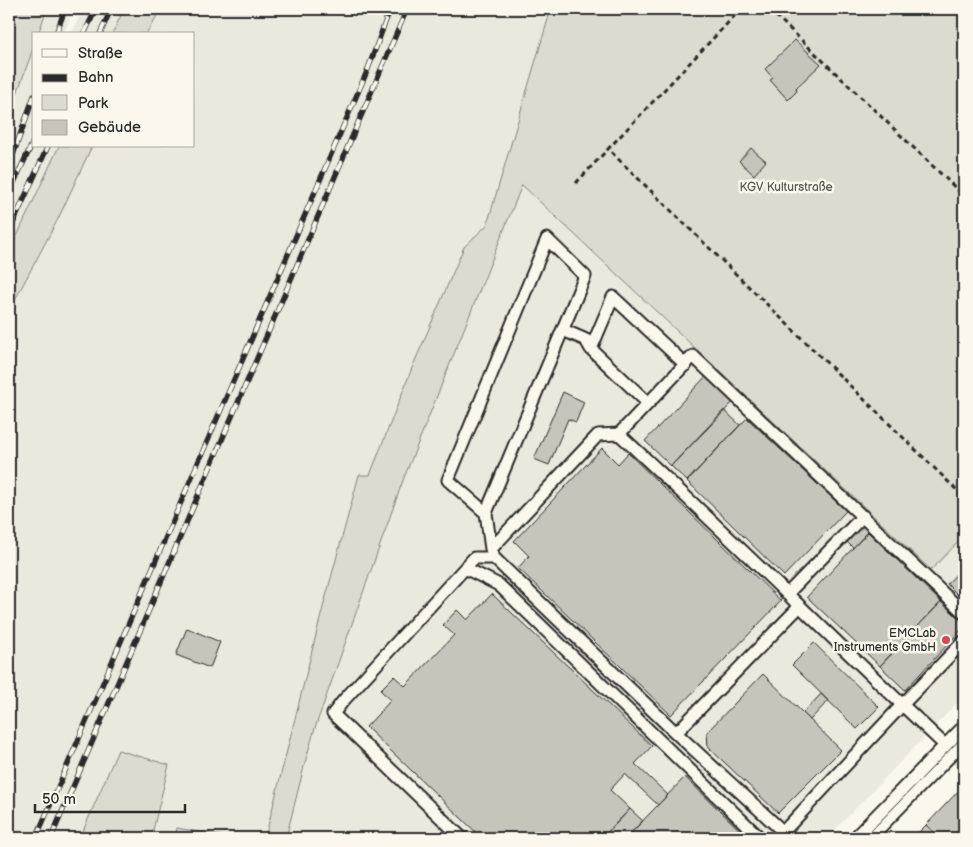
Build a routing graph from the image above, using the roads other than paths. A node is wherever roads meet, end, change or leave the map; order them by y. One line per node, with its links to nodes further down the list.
1 (563, 330): 2 (lane); 6 (lane); 6 (lane)
2 (591, 348): 3 (lane); 4 (lane)
3 (686, 365): 4 (lane); 7 (lane)
4 (648, 404): 5 (lane)
5 (619, 434): 8 (lane); 10 (lane)
6 (486, 513): 8 (lane)
7 (863, 516): 10 (lane); 12 (lane)
8 (492, 554): 9 (lane); 15 (lane)
9 (465, 568): 18 (lane); 19 (lane)
10 (787, 594): 11 (lane)
11 (800, 606): 14 (lane); 15 (lane)
12 (964, 613)
13 (964, 641): 14 (lane)
14 (902, 705): 16 (lane); 17 (lane)
15 (676, 733): 17 (lane)
16 (957, 742): 20 (street)
17 (786, 835)
18 (462, 838)
19 (760, 838)
20 (862, 838)

